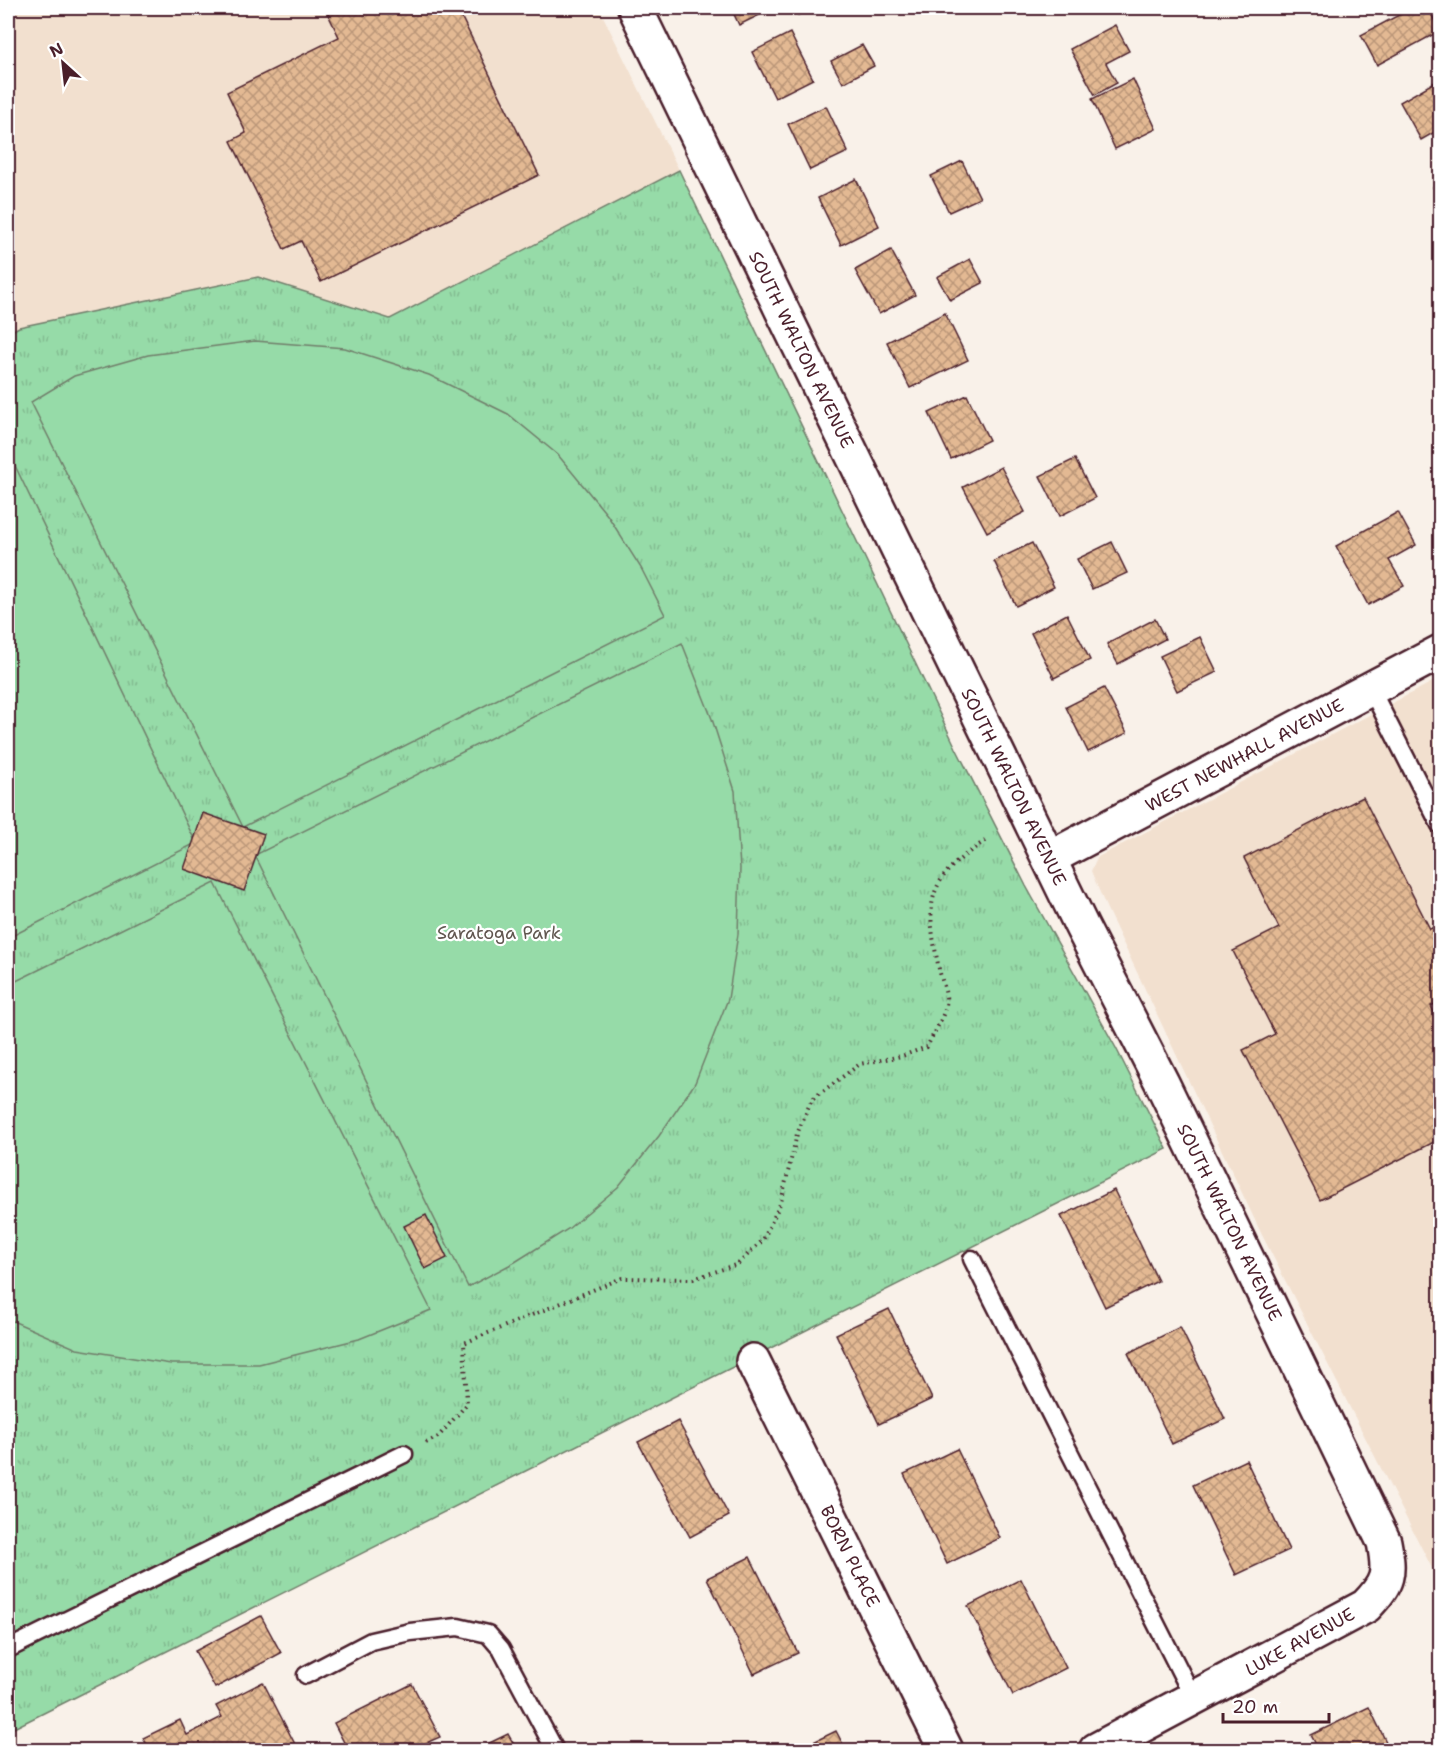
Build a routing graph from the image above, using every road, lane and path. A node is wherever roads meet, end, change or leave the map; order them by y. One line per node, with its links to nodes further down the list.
1 (635, 8): 6 (street, SOUTH WALTON AVENUE)
2 (1440, 652): 3 (street, WEST NEWHALL AVENUE)
3 (1371, 689): 4 (lane); 6 (street, WEST NEWHALL AVENUE)
4 (1440, 825)
5 (985, 841): 9 (path)
6 (1050, 858): 10 (street, SOUTH WALTON AVENUE)
7 (972, 1259): 13 (lane)
8 (753, 1360): 15 (street, BORN PLACE)
9 (404, 1454): 11 (lane)
10 (1388, 1566): 13 (street, LUKE AVENUE)
11 (8, 1649)
12 (306, 1674): 14 (lane)
13 (1194, 1699): 16 (street, LUKE AVENUE)
14 (555, 1750)
15 (946, 1750)
16 (1096, 1750)

